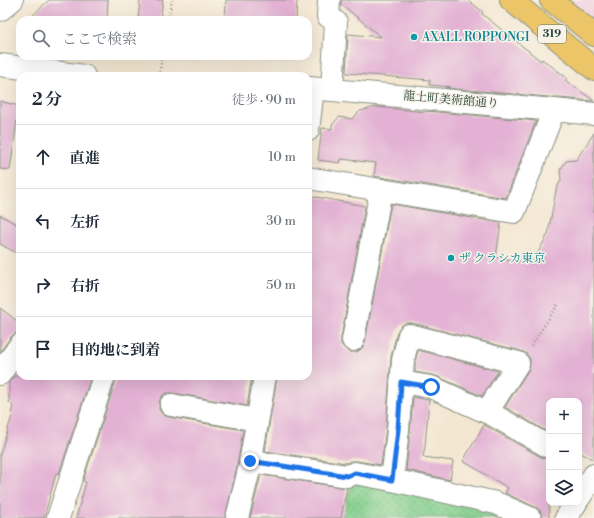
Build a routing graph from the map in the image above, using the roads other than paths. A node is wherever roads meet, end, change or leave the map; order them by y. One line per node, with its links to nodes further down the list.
1 (12, 0): 5 (street)
2 (329, 0): 10 (street)
3 (511, 0): 8 (main road, 319)
4 (552, 0): 6 (main road, 319)
5 (0, 10)
6 (594, 35)
7 (0, 65): 9 (street)
8 (594, 69)
9 (53, 72)
10 (318, 89): 11 (street, 龍土町美術館通り); 12 (street)
11 (554, 110): 13 (street, 龍土町美術館通り); 15 (street)
12 (312, 114)
13 (594, 114)
14 (312, 179): 15 (street)
15 (381, 190): 16 (street)
16 (353, 340)
17 (16, 351): 18 (street)
18 (0, 374)
19 (103, 380): 32 (street)
20 (264, 380): 24 (street)
21 (401, 382): 23 (street); 23 (street); 29 (street)
22 (171, 405): 24 (street)
23 (487, 412): 25 (street)
24 (257, 420): 26 (street)
25 (546, 445)
26 (250, 461): 29 (street); 33 (street)
27 (582, 466): 28 (street)
28 (594, 474): 30 (street)
29 (392, 480): 34 (street)
30 (582, 493)
31 (574, 506): 35 (street)
32 (58, 518)
33 (237, 518)
34 (530, 518)
35 (566, 518)

